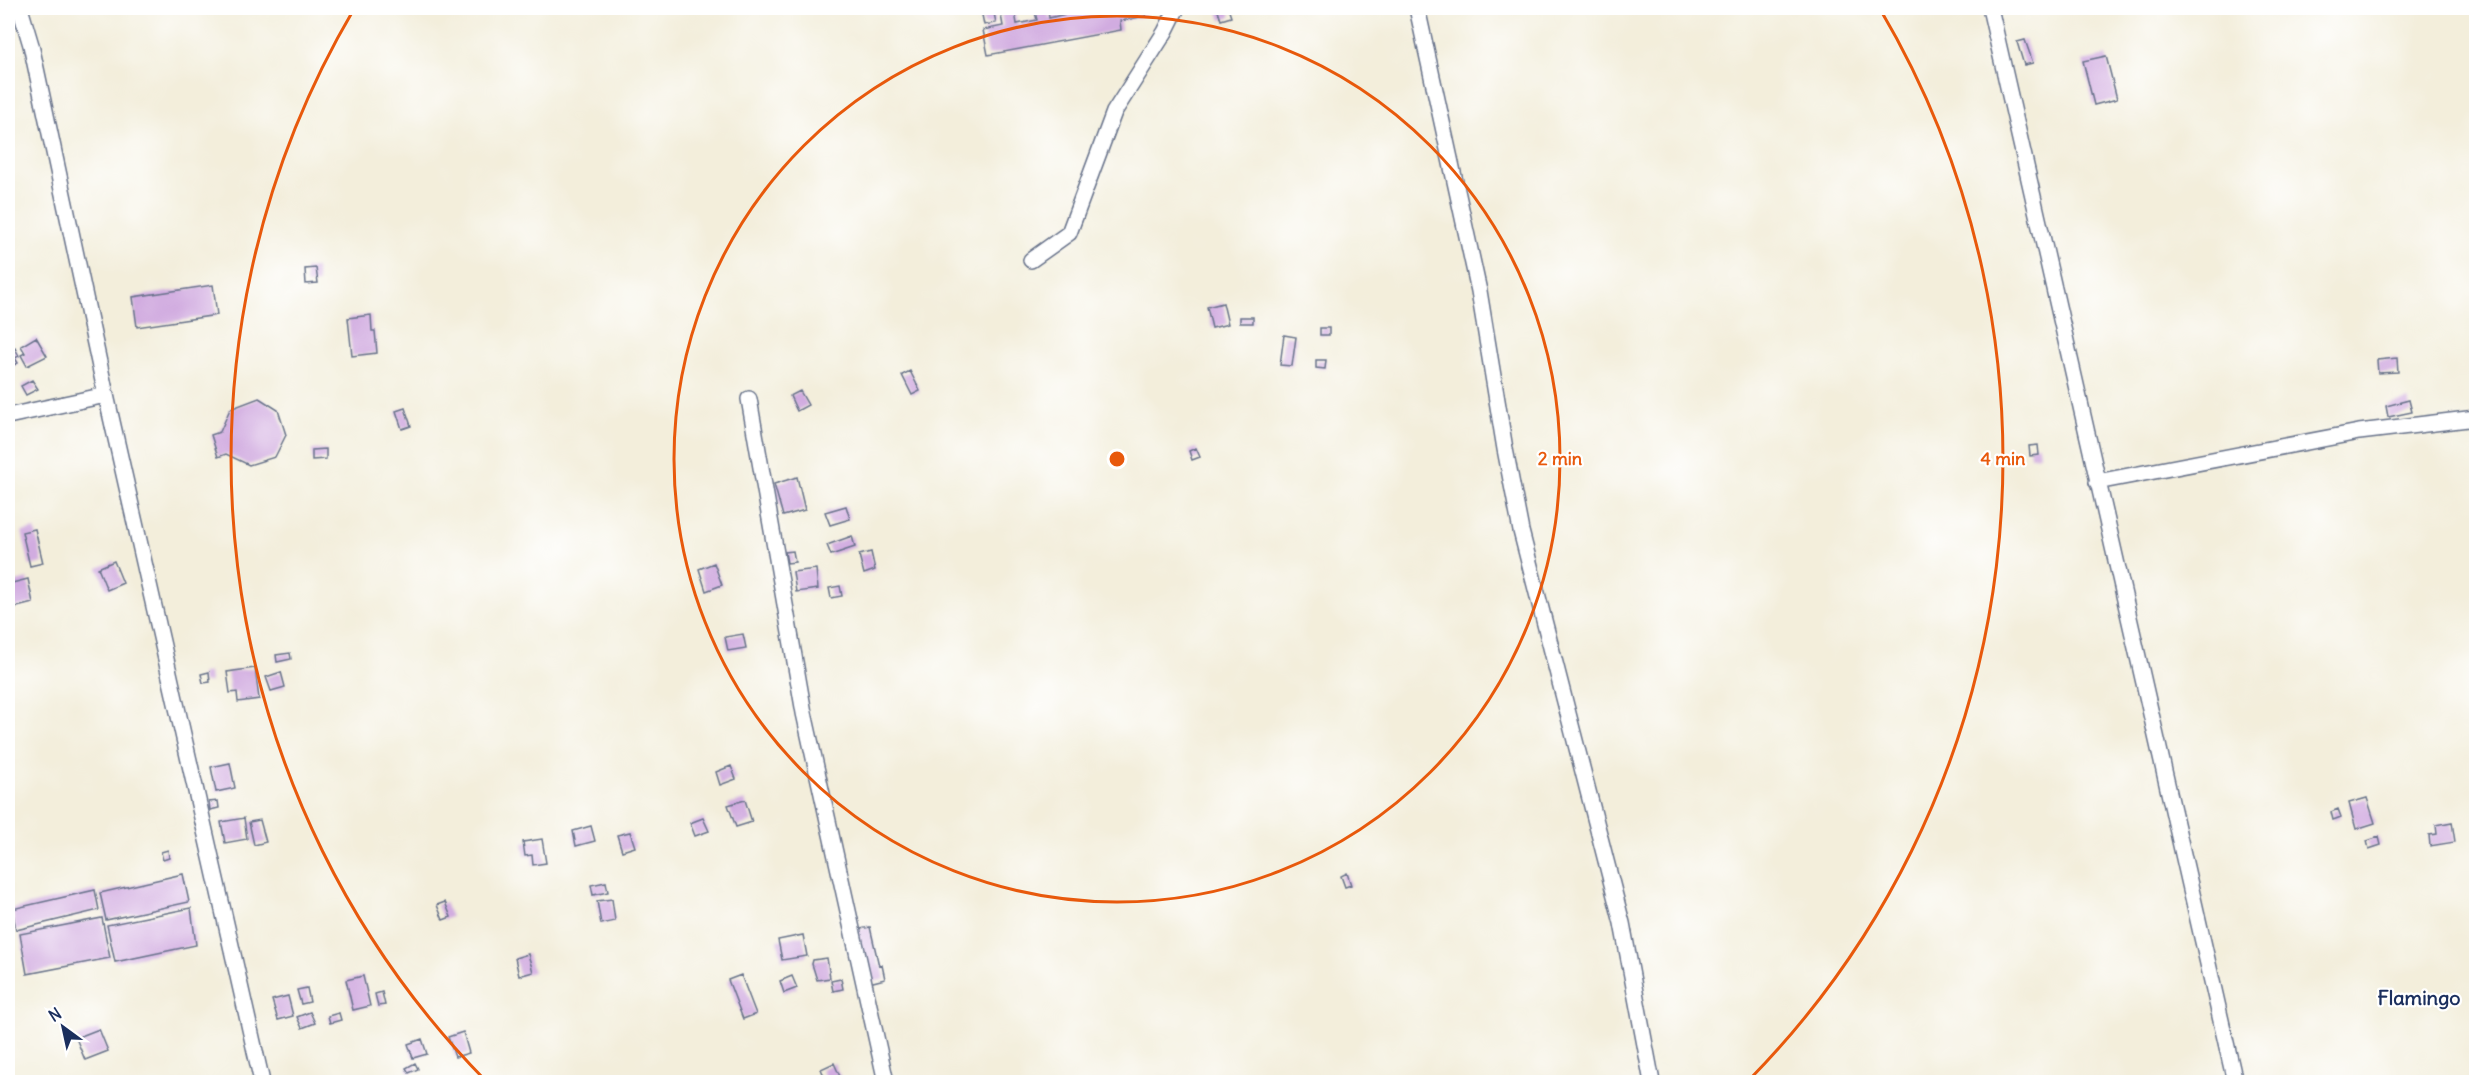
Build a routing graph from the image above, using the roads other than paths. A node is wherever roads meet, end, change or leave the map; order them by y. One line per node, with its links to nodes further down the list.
1 (20, 8): 6 (street)
2 (1178, 8): 5 (street)
3 (1417, 8): 13 (street)
4 (1990, 8): 10 (street)
5 (1031, 260)
6 (106, 395): 8 (street); 11 (street)
7 (749, 399): 12 (street)
8 (8, 416)
9 (2476, 418): 10 (street)
10 (2097, 482): 14 (street)
11 (262, 1083)
12 (886, 1083)
13 (1652, 1083)
14 (2235, 1083)

